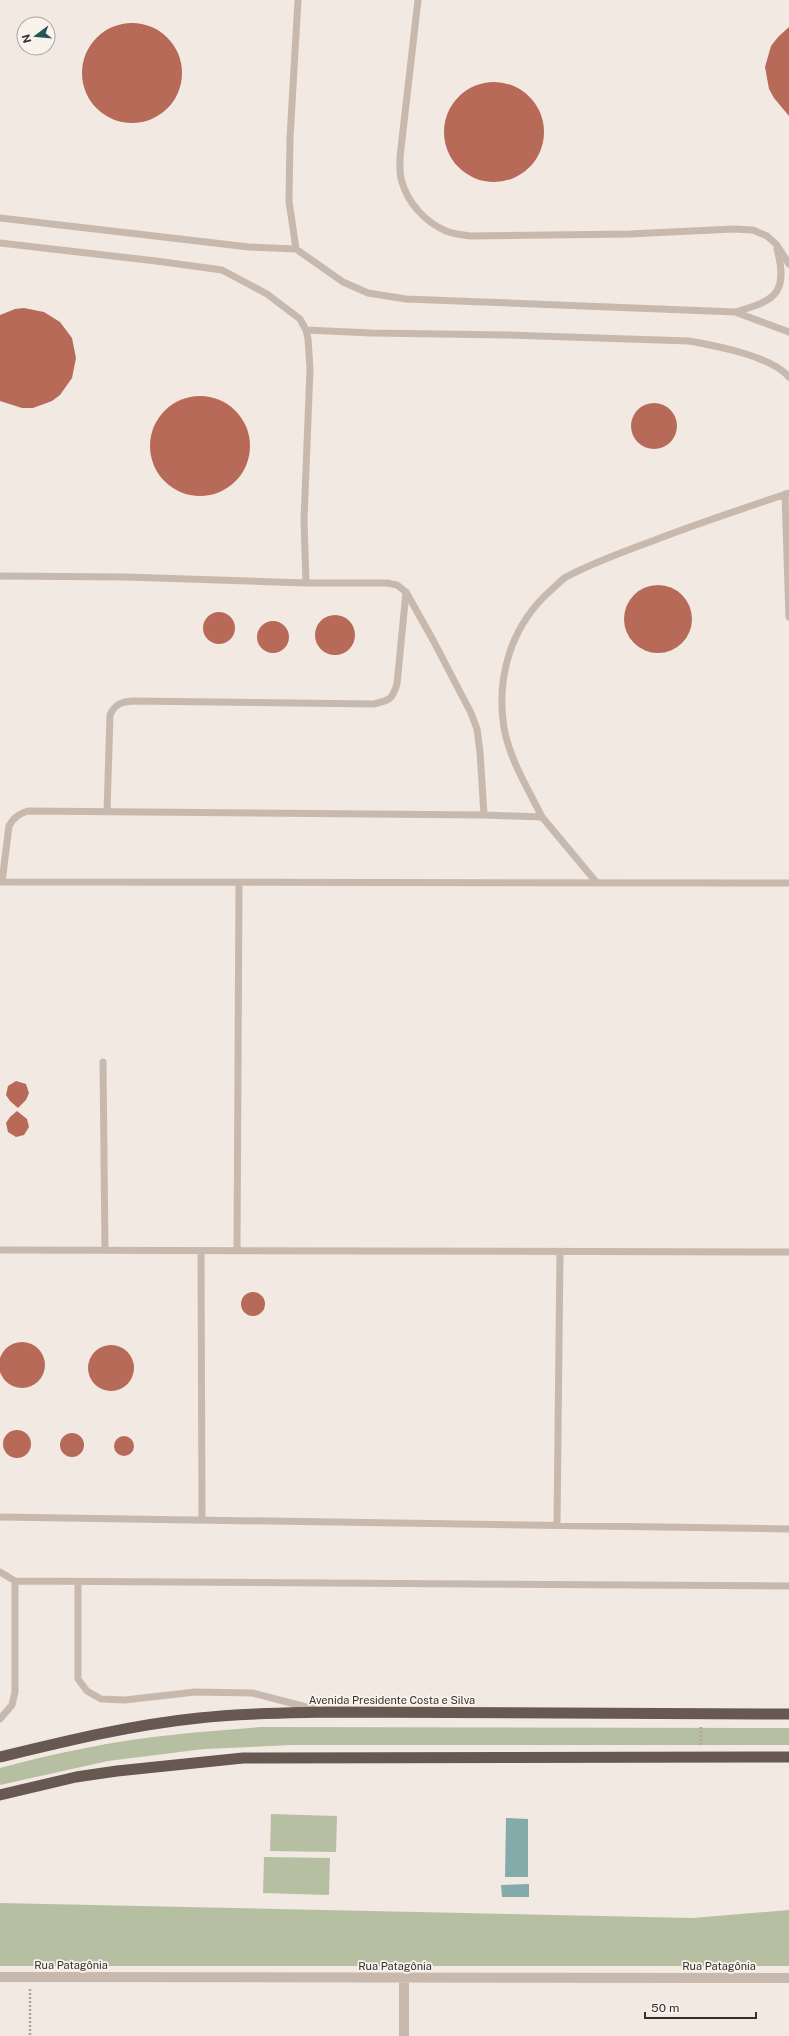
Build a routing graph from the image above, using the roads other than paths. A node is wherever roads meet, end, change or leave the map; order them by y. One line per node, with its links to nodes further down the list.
1 (298, 0): 6 (lane)
2 (418, 0): 5 (lane)
3 (0, 218): 6 (lane)
4 (0, 243): 9 (lane)
5 (776, 244): 7 (lane); 8 (lane)
6 (296, 249): 8 (lane)
7 (789, 264)
8 (735, 312): 10 (lane)
9 (306, 330): 11 (lane); 14 (lane)
10 (789, 332)
11 (789, 377)
12 (787, 494): 16 (lane); 19 (lane)
13 (0, 576): 14 (lane)
14 (306, 583): 15 (lane)
15 (406, 592): 17 (lane); 18 (lane)
16 (789, 617)
17 (107, 812): 18 (lane); 20 (lane)
18 (484, 815): 19 (lane)
19 (542, 817): 22 (lane)
20 (1, 882): 21 (lane)
21 (239, 882): 22 (lane); 28 (lane)
22 (597, 883): 23 (lane)
23 (789, 883)
24 (103, 1062): 26 (lane)
25 (0, 1250): 26 (lane)
26 (105, 1250): 27 (lane)
27 (201, 1251): 28 (lane); 32 (lane)
28 (237, 1251): 29 (lane)
29 (560, 1252): 30 (lane); 33 (lane)
30 (789, 1252)
31 (0, 1517): 32 (lane)
32 (202, 1520): 33 (lane)
33 (557, 1525): 34 (lane)
34 (789, 1529)
35 (0, 1572): 36 (lane)
36 (15, 1581): 37 (lane); 41 (lane)
37 (78, 1582): 38 (lane); 39 (lane)
38 (789, 1586)
39 (326, 1712): 40 (highway, Avenida Presidente Costa e Silva); 42 (highway, Avenida Presidente Costa e Silva)
40 (789, 1714)
41 (0, 1719)
42 (0, 1757)
43 (789, 1758): 44 (highway)
44 (0, 1795)
45 (0, 1977): 46 (street, Rua Patagônia)
46 (404, 1978): 47 (street, Rua Patagônia); 48 (street)
47 (789, 1978)
48 (404, 2036)

